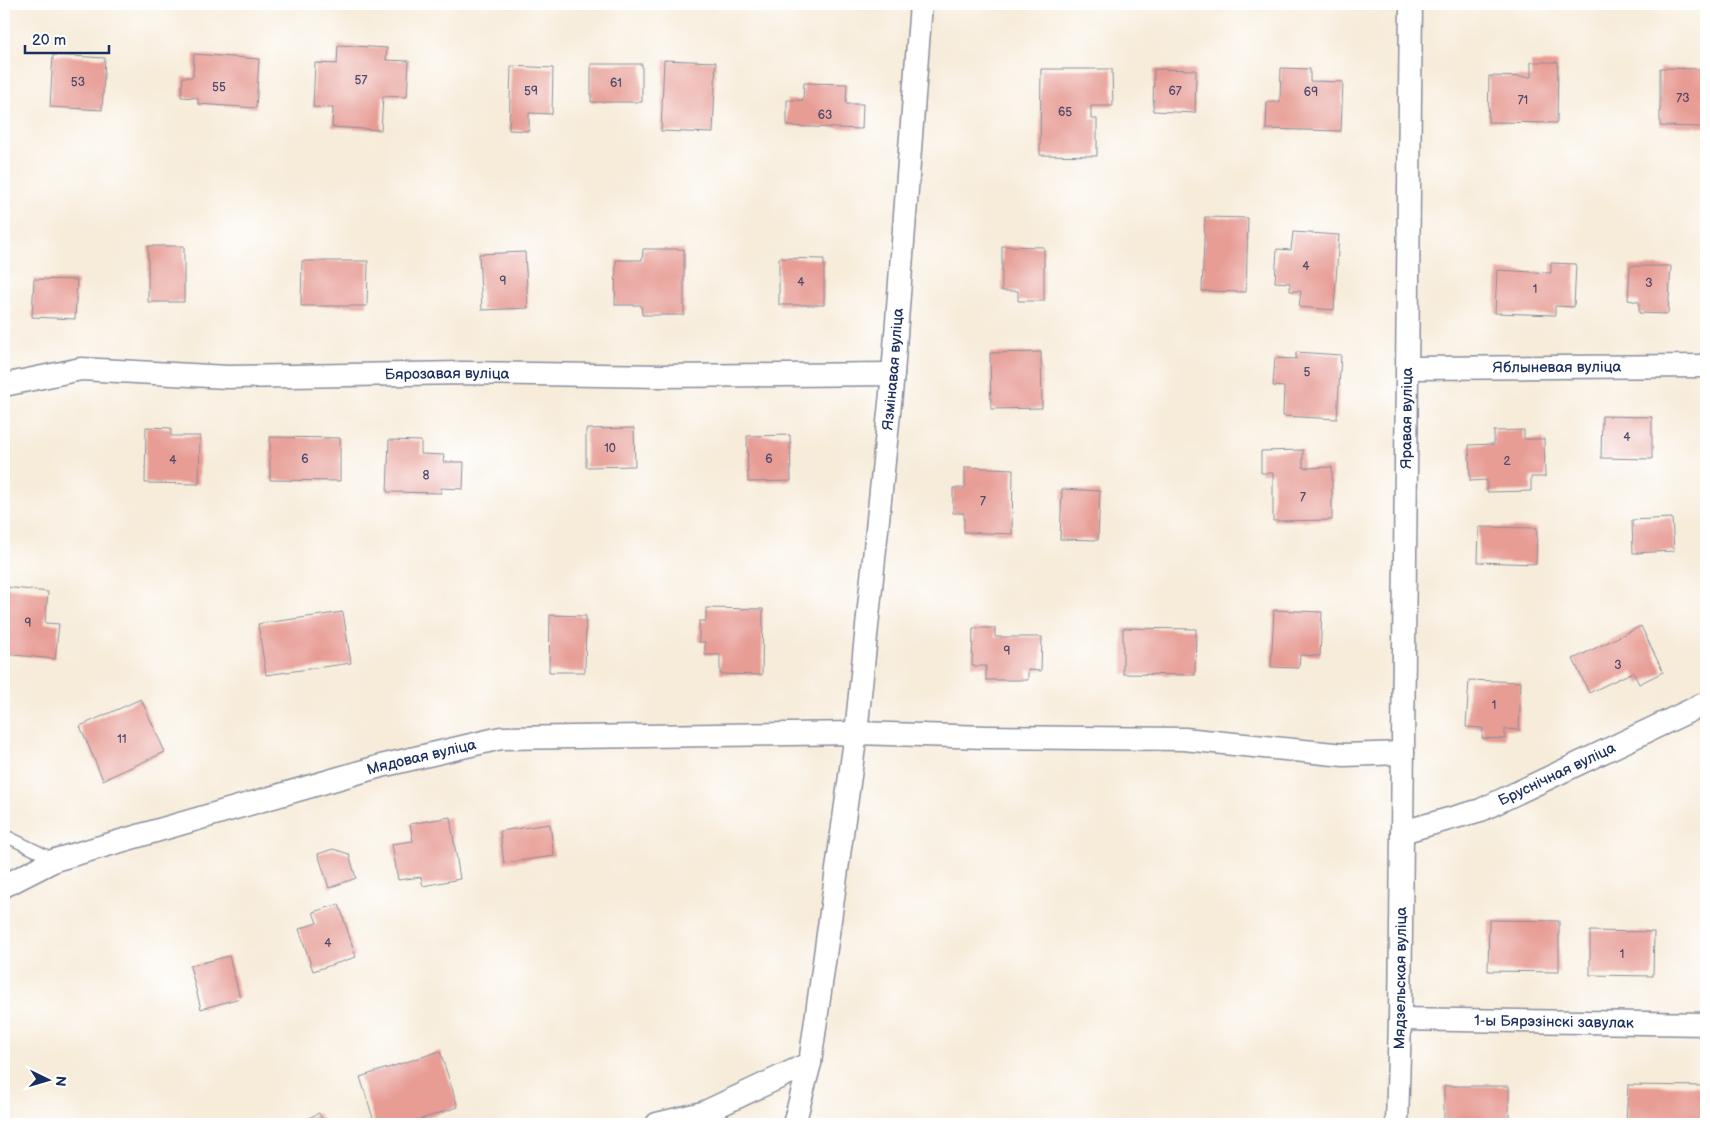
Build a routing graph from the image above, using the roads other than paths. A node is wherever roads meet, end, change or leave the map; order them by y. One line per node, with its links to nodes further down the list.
1 (921, 4): 5 (street, Язмінавая вуліца)
2 (1411, 4): 4 (street, Яравая вуліца)
3 (1706, 366): 4 (street, Яблыневая вуліца)
4 (1408, 368): 9 (street, Яравая вуліца)
5 (893, 374): 6 (street, Бярозавая вуліца); 8 (street, Язмінавая вуліца)
6 (4, 385)
7 (1706, 703): 10 (street, Бруснічная вуліца)
8 (856, 733): 9 (street, Мядовая вуліца); 12 (street, Мядовая вуліца); 16 (street, Язмінавая вуліца)
9 (1403, 753): 10 (street, Яравая вуліца)
10 (1402, 832): 14 (street, Мядзельская вуліца)
11 (4, 835): 12 (lane)
12 (55, 860): 13 (street, Мядовая вуліца)
13 (4, 886)
14 (1400, 1019): 15 (street, 1-ы Бярэзінскі завулак); 20 (street, Мядзельская вуліца)
15 (1706, 1024)
16 (810, 1063): 17 (street); 19 (street, Язмінавая вуліца)
17 (706, 1118): 18 (street)
18 (657, 1124)
19 (794, 1124)
20 (1397, 1124)

